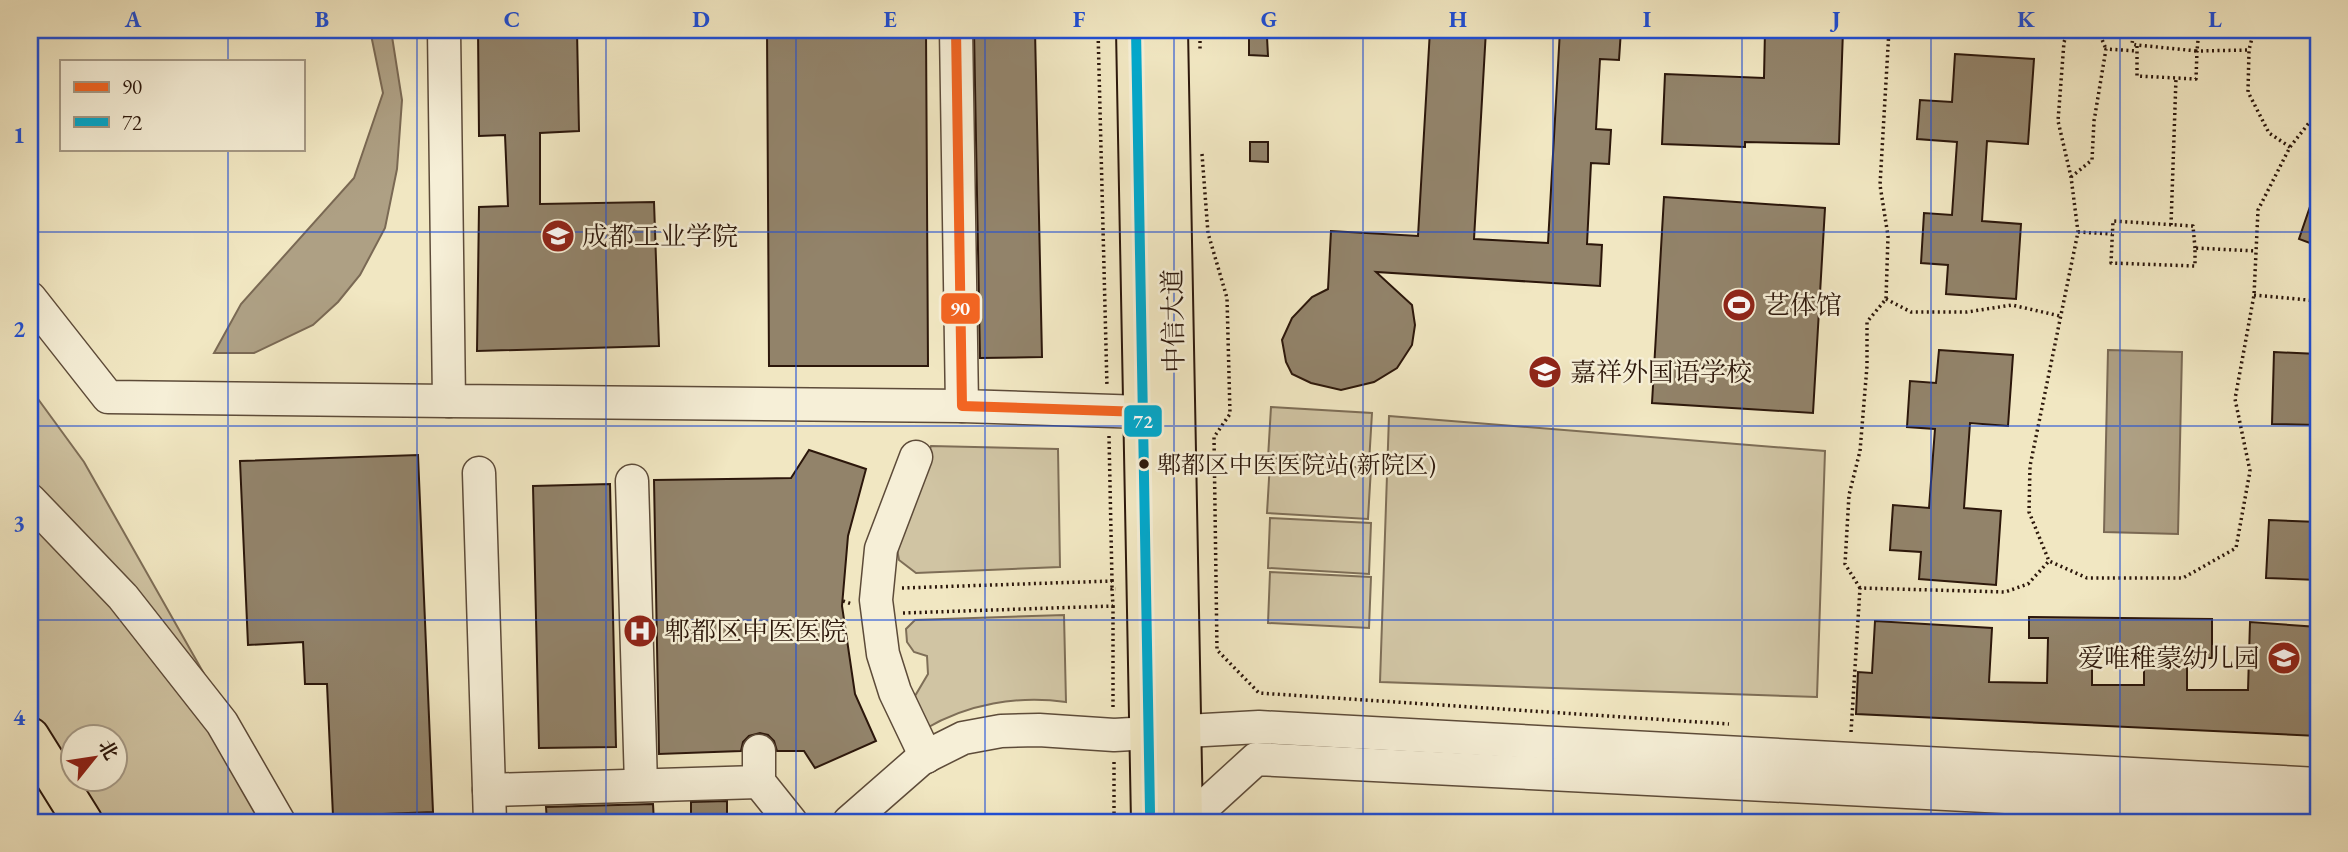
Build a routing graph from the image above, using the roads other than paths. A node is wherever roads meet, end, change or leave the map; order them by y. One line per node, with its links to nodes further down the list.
1 (444, 30): 6 (street)
2 (956, 30): 7 (street)
3 (1136, 30): 8 (main road, 中信大道)
4 (1168, 30): 13 (main road, 中信大道)
5 (30, 298): 6 (street)
6 (449, 401): 7 (street)
7 (962, 406): 8 (street)
8 (1125, 411): 13 (main road, 中信大道)
9 (916, 457): 17 (street)
10 (479, 473): 21 (street)
11 (632, 481): 20 (street)
12 (30, 500): 24 (street)
13 (1137, 587): 14 (main road, 中信大道)
14 (1148, 733): 17 (street); 19 (street); 28 (main road, 中信大道); 29 (main road, 中信大道)
15 (30, 737): 23 (main road)
16 (760, 751): 18 (street)
17 (926, 757): 27 (street)
18 (759, 782): 20 (street); 26 (street)
19 (2318, 784)
20 (641, 785): 21 (street)
21 (489, 790): 25 (street)
22 (2318, 813): 29 (street)
23 (83, 822)
24 (279, 822)
25 (490, 822)
26 (791, 822)
27 (849, 822)
28 (1151, 822)
29 (1185, 822)

